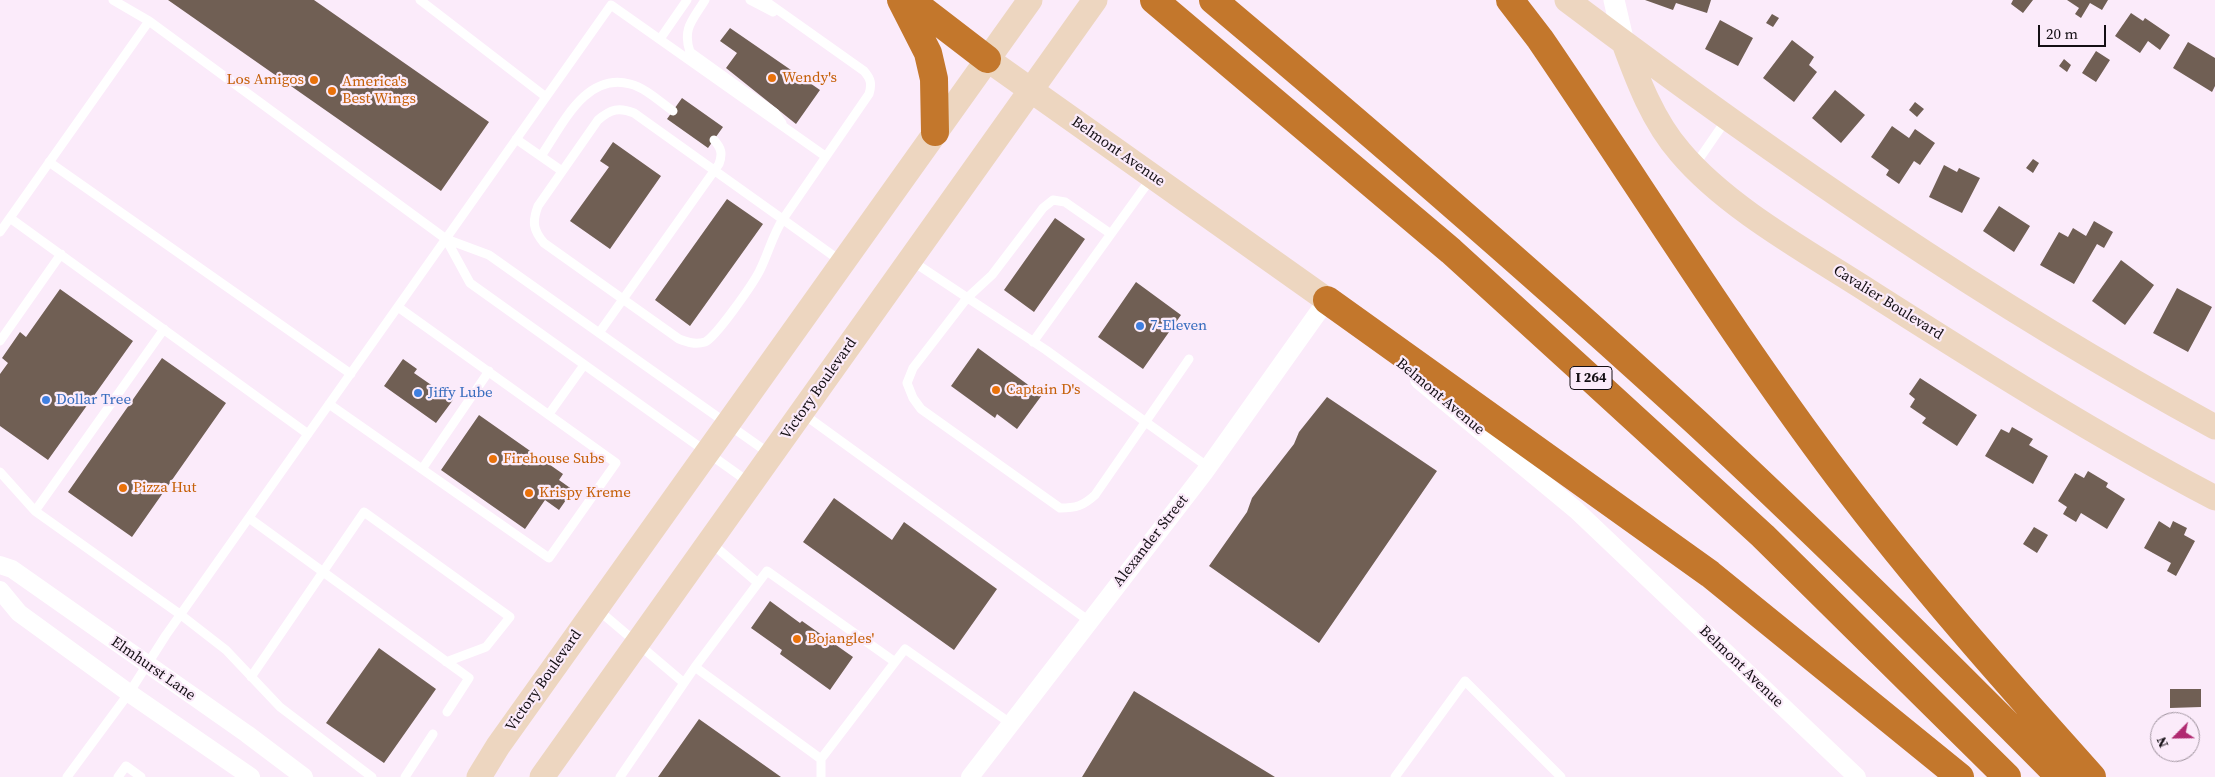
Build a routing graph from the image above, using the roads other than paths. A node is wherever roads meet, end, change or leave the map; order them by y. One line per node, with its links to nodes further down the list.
1 (113, 0): 16 (lane)
2 (420, 0): 22 (lane)
3 (687, 0): 18 (lane)
4 (706, 0): 25 (lane)
5 (750, 0): 17 (lane)
6 (764, 0): 17 (lane)
7 (901, 0): 26 (highway)
8 (910, 0): 20 (highway)
9 (1030, 0): 20 (main road, Victory Boulevard)
10 (1094, 0): 21 (main road, Victory Boulevard)
11 (1154, 0): 108 (highway, I 264)
12 (1213, 0): 109 (highway, I 264)
13 (1510, 0): 110 (highway)
14 (1567, 0): 19 (main road)
15 (1614, 0): 19 (street)
16 (149, 21): 31 (lane); 40 (lane)
17 (800, 25): 30 (lane)
18 (660, 39): 22 (lane); 25 (lane)
19 (1624, 43): 24 (main road); 32 (main road, Cavalier Boulevard)
20 (987, 59): 21 (main road, Belmont Avenue); 26 (main road, Victory Boulevard)
21 (1030, 90): 35 (main road, Belmont Avenue); 42 (main road, Victory Boulevard)
22 (546, 97): 27 (lane)
23 (673, 111): 29 (lane)
24 (1728, 118): 32 (lane); 61 (main road)
25 (785, 128): 30 (lane)
26 (935, 132): 43 (main road, Victory Boulevard)
27 (516, 139): 29 (lane); 40 (lane)
28 (714, 140): 33 (lane)
29 (541, 156): 34 (lane)
30 (825, 156): 37 (lane)
31 (49, 162): 36 (lane); 55 (lane)
32 (1694, 167): 69 (main road, Cavalier Boulevard)
33 (715, 170): 34 (lane); 37 (lane); 45 (lane)
34 (562, 171): 45 (lane)
35 (1153, 177): 39 (lane); 46 (main road, Belmont Avenue)
36 (10, 218): 38 (lane); 41 (lane)
37 (783, 219): 43 (lane); 45 (lane)
38 (0, 232)
39 (1111, 234): 44 (lane); 51 (lane)
40 (446, 239): 47 (lane); 49 (lane); 53 (lane)
41 (61, 254): 48 (lane); 50 (lane)
42 (910, 260): 44 (lane); 57 (main road, Victory Boulevard)
43 (842, 262): 60 (main road, Victory Boulevard)
44 (967, 298): 51 (lane); 59 (lane)
45 (623, 300): 49 (lane)
46 (1327, 300): 65 (street, Alexander Street); 106 (street, Belmont Avenue); 107 (highway)
47 (398, 307): 54 (lane); 55 (lane)
48 (164, 330): 62 (lane); 70 (lane)
49 (599, 333): 60 (lane)
50 (0, 341)
51 (1033, 342): 59 (lane)
52 (1189, 359): 59 (lane)
53 (584, 365): 58 (lane); 63 (lane)
54 (489, 371): 58 (lane); 66 (lane)
55 (350, 374): 56 (lane)
56 (329, 404): 62 (lane); 66 (lane)
57 (802, 413): 64 (main road, Victory Boulevard); 79 (lane)
58 (549, 414): 66 (lane)
59 (1145, 421): 65 (lane)
60 (728, 424): 63 (main road, Victory Boulevard); 64 (lane)
61 (2215, 427)
62 (308, 434): 71 (lane)
63 (707, 452): 68 (lane); 77 (main road, Victory Boulevard)
64 (772, 455): 68 (main road, Victory Boulevard)
65 (1208, 467): 79 (street, Alexander Street)
66 (422, 469)
67 (0, 472): 70 (lane)
68 (751, 484): 72 (main road, Victory Boulevard)
69 (2215, 498)
70 (35, 512): 78 (lane)
71 (249, 518): 74 (lane); 78 (lane)
72 (710, 543): 75 (lane); 80 (main road, Victory Boulevard)
73 (0, 564): 83 (street, Elmhurst Lane)
74 (322, 572): 81 (lane); 81 (lane); 85 (lane)
75 (758, 584): 82 (lane); 84 (lane)
76 (0, 590): 87 (street)
77 (596, 608): 80 (lane); 99 (main road, Victory Boulevard)
78 (181, 615): 83 (lane); 85 (lane)
79 (1089, 621): 89 (street, Alexander Street)
80 (636, 643): 86 (lane); 100 (main road, Victory Boulevard)
81 (446, 662): 88 (lane)
82 (895, 662): 89 (lane); 91 (lane)
83 (148, 666): 87 (lane); 96 (street, Elmhurst Lane)
84 (695, 667): 86 (lane); 91 (lane)
85 (251, 677): 97 (lane)
86 (684, 683): 101 (lane)
87 (129, 693): 92 (lane); 95 (street)
88 (447, 712)
89 (1010, 723): 103 (street, Alexander Street)
90 (433, 734): 98 (lane)
91 (821, 759): 102 (lane)
92 (67, 777)
93 (118, 777): 94 (lane)
94 (141, 777)
95 (251, 777)
96 (304, 777)
97 (372, 777)
98 (405, 777)
99 (479, 777)
100 (542, 777)
101 (620, 777)
102 (821, 777)
103 (970, 777)
104 (1395, 777): 105 (lane)
105 (1561, 777)
106 (1857, 777)
107 (1960, 777)
108 (2007, 777)
109 (2060, 777)
110 (2092, 777)

